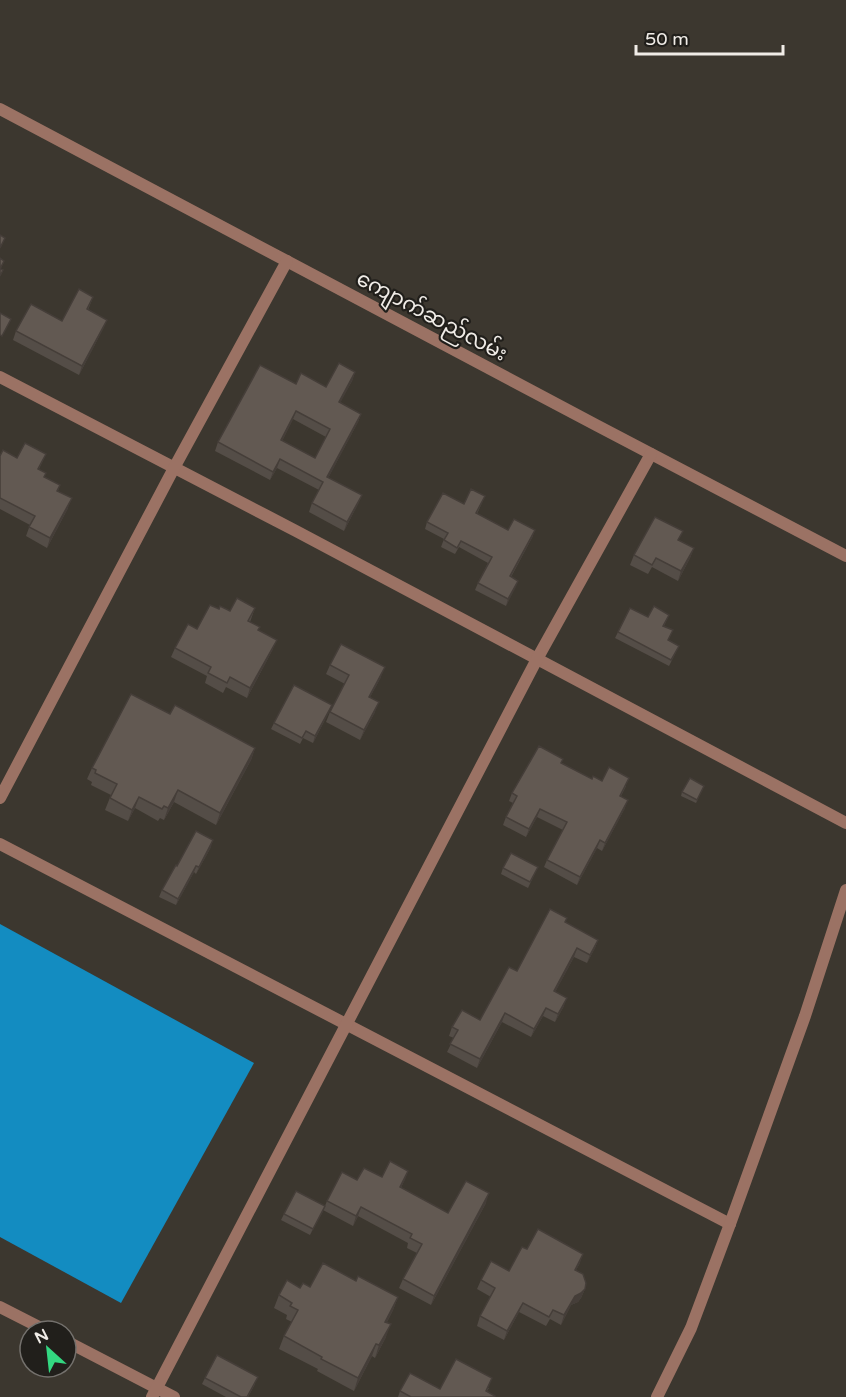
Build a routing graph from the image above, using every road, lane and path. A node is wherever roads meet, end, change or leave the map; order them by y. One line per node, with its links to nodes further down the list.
1 (0, 109): 2 (street, ကျောက်ဆည်လမ်း)
2 (287, 261): 4 (street, ကျောက်ဆည်လမ်း); 5 (street)
3 (0, 377): 5 (street)
4 (651, 454): 6 (street, ကျောက်ဆည်လမ်း); 7 (street)
5 (174, 468): 7 (street); 8 (street)
6 (846, 556)
7 (537, 660): 9 (street); 12 (street)
8 (0, 798)
9 (846, 823)
10 (0, 844): 12 (street)
11 (846, 890): 13 (street)
12 (347, 1025): 13 (street); 17 (street)
13 (730, 1224): 19 (street)
14 (0, 1307): 15 (street)
15 (24, 1319)
16 (78, 1348): 17 (street)
17 (155, 1393): 18 (street)
18 (174, 1397)
19 (657, 1397)

